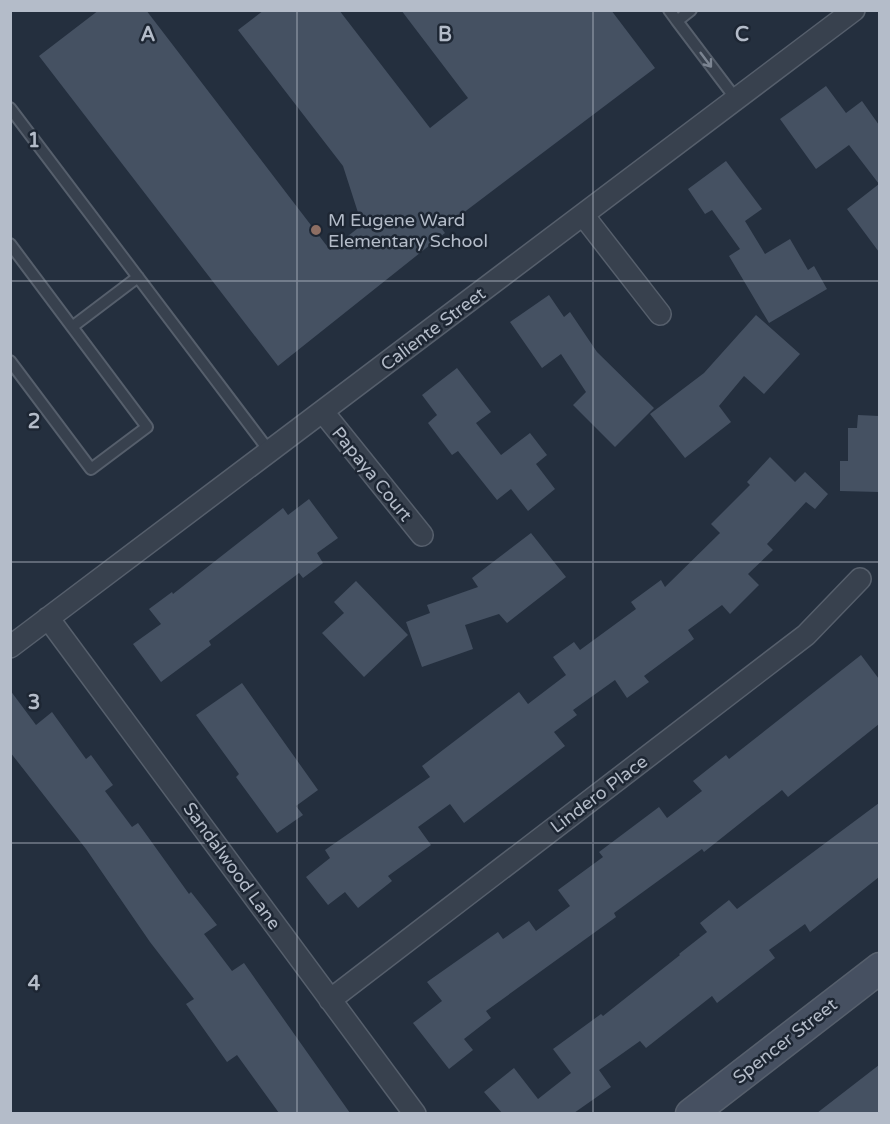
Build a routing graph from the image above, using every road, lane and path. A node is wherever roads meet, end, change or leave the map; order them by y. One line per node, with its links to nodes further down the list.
1 (669, 10): 4 (lane)
2 (691, 10): 4 (lane)
3 (854, 10): 5 (street, Caliente Street)
4 (677, 21): 5 (lane, one-way to 5)
5 (736, 99): 7 (street, Caliente Street)
6 (10, 108): 9 (lane)
7 (583, 215): 10 (street); 13 (street, Caliente Street)
8 (10, 244): 11 (lane)
9 (138, 277): 11 (lane); 14 (lane)
10 (660, 314)
11 (72, 327): 12 (lane)
12 (10, 362)
13 (323, 412): 14 (street, Caliente Street); 15 (street, Papaya Court)
14 (270, 452): 17 (street, Caliente Street)
15 (422, 535)
16 (860, 579): 20 (street, Lindero Place)
17 (48, 618): 18 (street, Caliente Street); 20 (street, Sandalwood Lane)
18 (10, 647)
19 (877, 975): 22 (street, Spencer Street)
20 (330, 1000): 21 (street, Sandalwood Lane)
21 (415, 1113)
22 (691, 1113)

